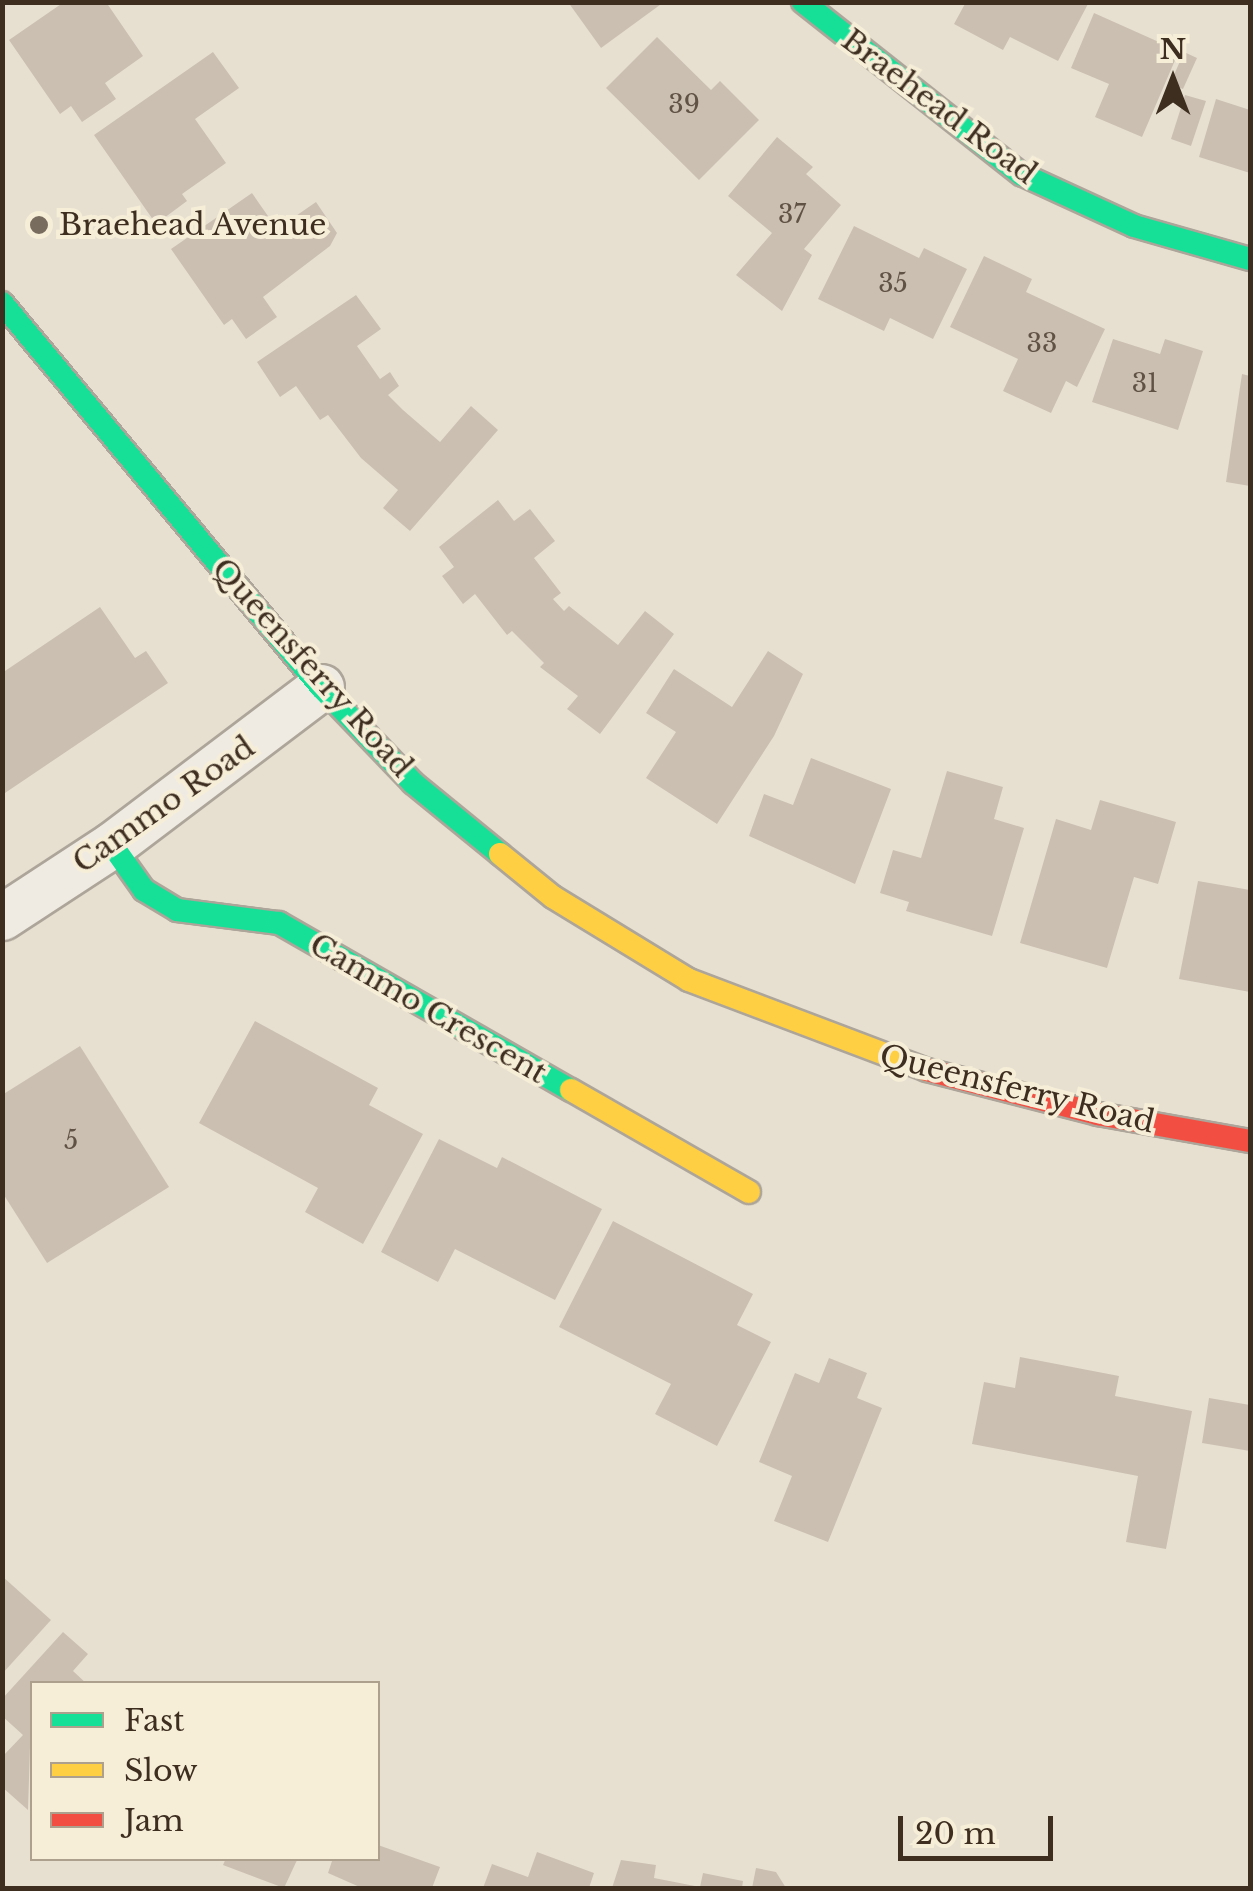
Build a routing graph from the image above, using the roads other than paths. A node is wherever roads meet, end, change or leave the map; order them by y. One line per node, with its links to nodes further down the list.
1 (804, 2): 2 (main road, Braehead Road)
2 (1250, 260)
3 (2, 303): 4 (main road, Queensferry Road)
4 (321, 687): 5 (street, Cammo Road); 7 (main road, Queensferry Road)
5 (112, 845): 6 (street, Cammo Road); 8 (main road, Cammo Crescent)
6 (2, 917)
7 (1250, 1141)
8 (748, 1192)

